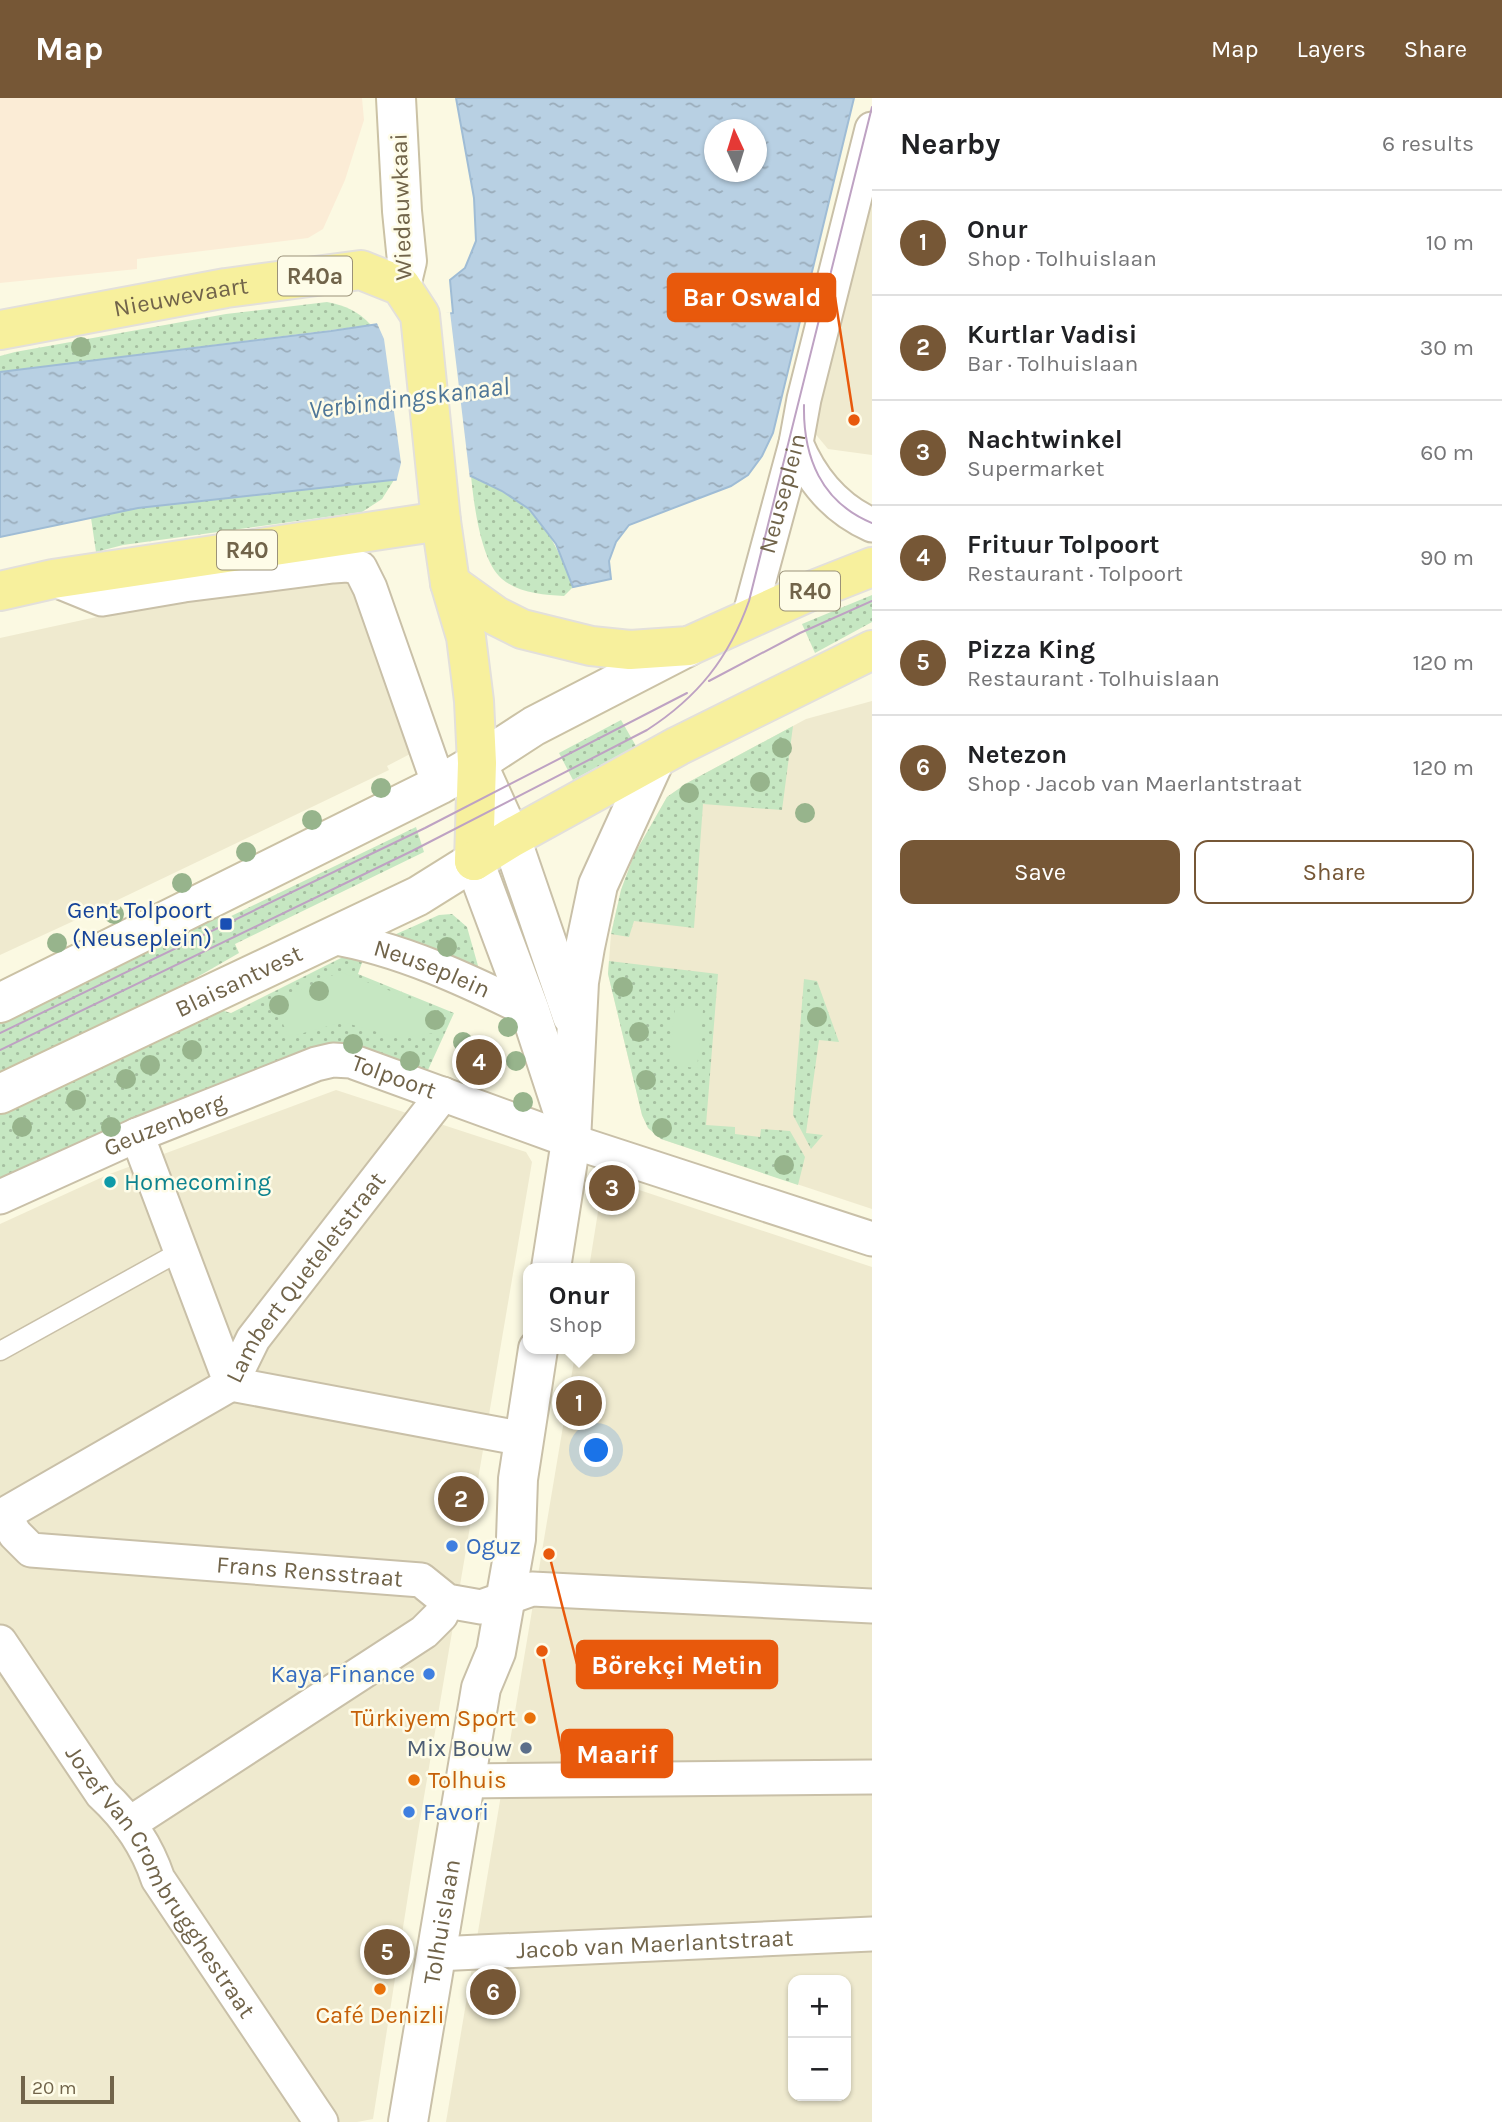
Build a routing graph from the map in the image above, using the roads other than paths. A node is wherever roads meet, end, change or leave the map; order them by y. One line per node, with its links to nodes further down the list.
1 (396, 98): 3 (street, Wiedauwkaai)
2 (872, 129): 5 (street)
3 (410, 301): 4 (main road, Nieuwevaart / R40a); 6 (main road, Wiedauwkaai)
4 (0, 330)
5 (796, 443): 7 (street, Neuseplein); 12 (street, Neuseplein)
6 (441, 521): 9 (main road, R40); 10 (main road, Neuseplein)
7 (872, 525)
8 (872, 567): 12 (main road, Neuseplein / R40)
9 (53, 579): 11 (main road, R40); 17 (street)
10 (450, 583): 13 (main road, Neuseplein); 16 (main road, Neuseplein)
11 (0, 591)
12 (749, 617): 13 (main road, Neuseplein / R40)
13 (689, 646): 16 (street, Neuseplein / R40)
14 (872, 650): 15 (main road)
15 (653, 761): 18 (main road); 23 (street, Neuseplein)
16 (477, 763): 17 (street); 18 (street, Neuseplein); 19 (main road, Neuseplein)
17 (439, 785): 21 (street)
18 (511, 838): 19 (main road); 23 (street, Neuseplein)
19 (474, 861): 20 (street, Blaisantvest); 22 (street, Neuseplein)
20 (330, 937): 22 (street, Neuseplein); 25 (street, Blaisantvest)
21 (0, 1003)
22 (530, 1011): 28 (street, Neuseplein)
23 (577, 1031): 28 (street, Neuseplein)
24 (332, 1060): 26 (street, Tolpoort); 27 (street, Geuzenberg)
25 (0, 1094)
26 (443, 1094): 28 (street, Tolpoort); 35 (street, Lambert Queteletstraat)
27 (137, 1135): 29 (street, Geuzenberg); 31 (street)
28 (571, 1140): 30 (street, Tolpoort); 32 (street)
29 (0, 1197)
30 (872, 1239)
31 (181, 1251): 33 (lane); 35 (street)
32 (552, 1263)
33 (0, 1351)
34 (537, 1354): 36 (street, Tolhuislaan)
35 (231, 1384): 36 (street); 37 (street, Lambert Queteletstraat)
36 (524, 1439): 38 (street, Tolhuislaan)
37 (2, 1516): 39 (street, Frans Rensstraat)
38 (505, 1598): 39 (street, Frans Rensstraat); 40 (street, Frans Rensstraat); 43 (street, Tolhuislaan)
39 (447, 1601): 44 (street)
40 (872, 1606)
41 (0, 1642): 44 (street, Jozef Van Crombrugghestraat)
42 (872, 1777): 43 (street)
43 (465, 1781): 46 (street, Tolhuislaan)
44 (129, 1824): 47 (street, Jozef Van Crombrugghestraat)
45 (872, 1934): 46 (street, Jacob van Maerlantstraat)
46 (436, 1954): 48 (street, Tolhuislaan)
47 (321, 2122)
48 (408, 2122)

